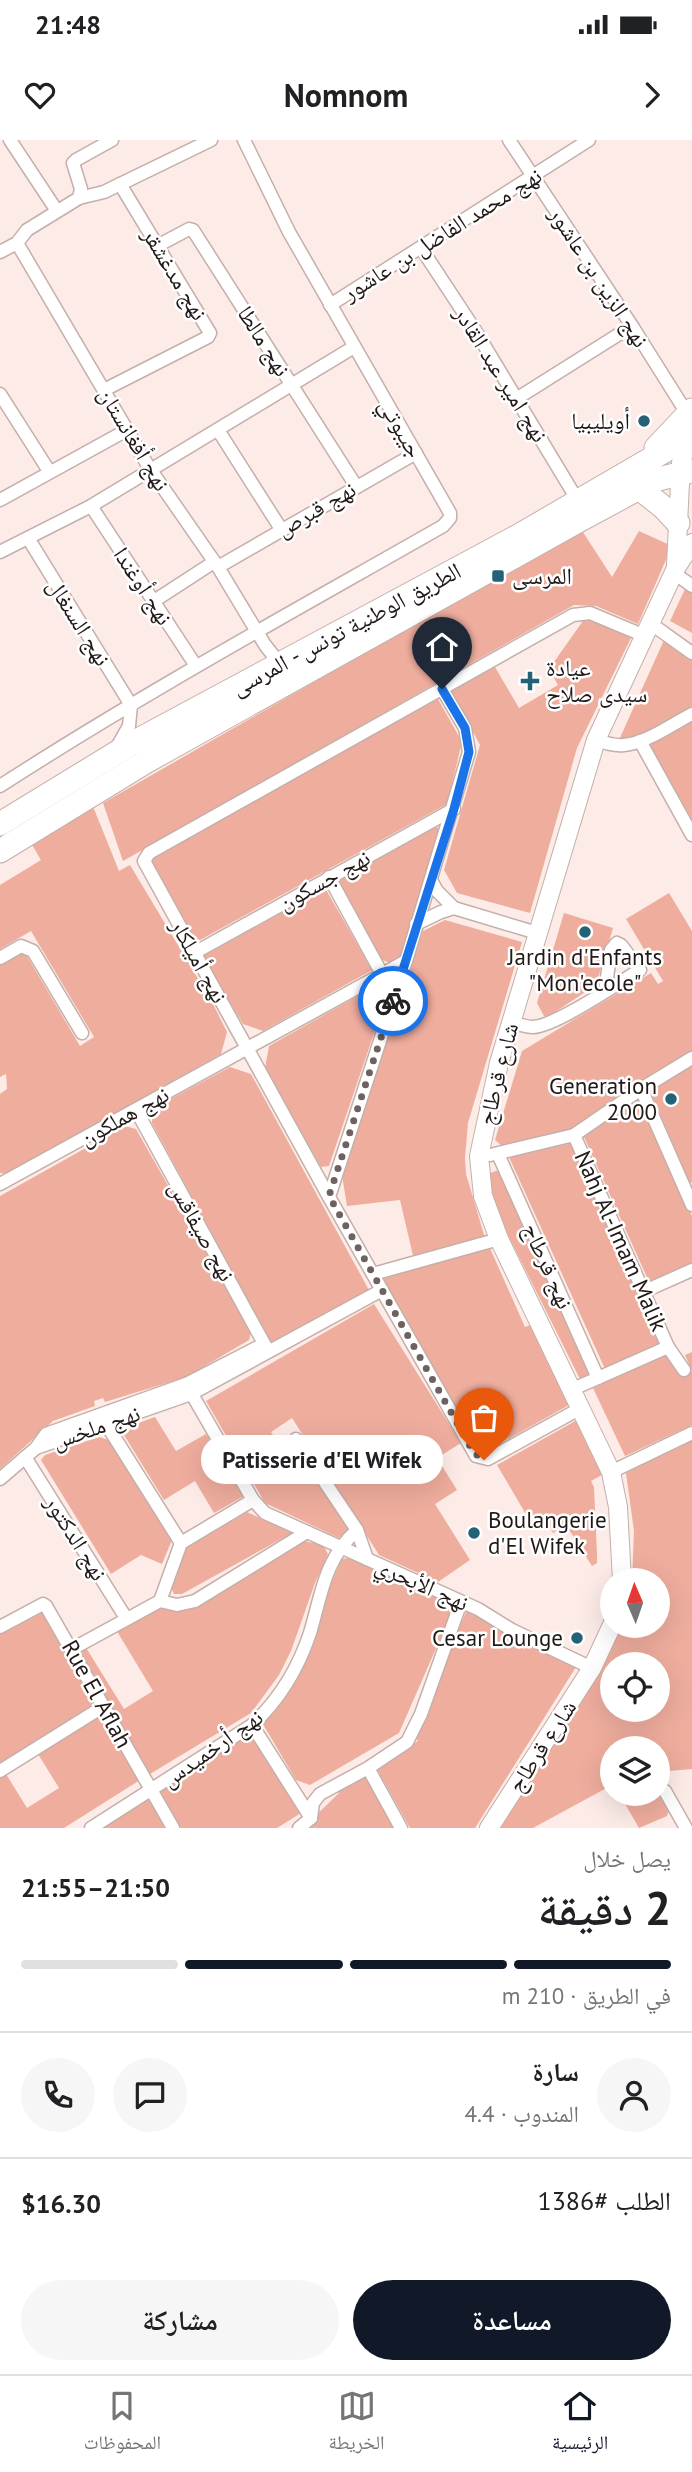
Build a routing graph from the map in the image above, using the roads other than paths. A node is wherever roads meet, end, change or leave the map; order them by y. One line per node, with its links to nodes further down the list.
1 (10, 140): 10 (street)
2 (112, 140): 9 (street)
3 (211, 140): 8 (street)
4 (244, 140): 15 (street, جيبوتي)
5 (509, 140): 7 (street, نهج الزين بن عاشور)
6 (589, 140): 7 (street, نهج محمد الفاضل بن عاشور)
7 (533, 176): 13 (street, نهج محمد الفاضل بن عاشور); 16 (street, نهج الزين بن عاشور)
8 (120, 184): 9 (street); 12 (street, نهج مدغشقر)
9 (79, 198): 10 (street)
10 (57, 211): 11 (street)
11 (17, 243): 14 (street); 19 (street, نهج أفغانستان)
12 (157, 246): 18 (street, نهج مالطا); 19 (street, نهج مدغشقر)
13 (421, 248): 15 (street, نهج محمد الفاضل بن عاشور); 21 (street, نهج امير عبد القادر)
14 (0, 252)
15 (330, 305): 17 (street, جيبوتي)
16 (632, 326): 21 (street); 24 (street, نهج الزين بن عاشور)
17 (354, 347): 18 (street); 25 (street, جيبوتي)
18 (291, 384): 23 (street); 29 (street, نهج مالطا)
19 (104, 390): 22 (street, نهج أفغانستان)
20 (0, 394): 27 (street)
21 (516, 399): 31 (street, نهج امير عبد القادر)
22 (127, 430): 26 (street, نهج أفغانستان); 27 (street)
23 (219, 430): 26 (street); 34 (street)
24 (689, 443): 28 (highway, الطريق الوطنية تونس - المرسى); 28 (highway, الطريق الوطنية تونس - المرسى); 33 (street)
25 (416, 453): 29 (street, نهج قبرص); 43 (street, جيبوتي)
26 (150, 469): 32 (street); 38 (street, نهج أفغانستان)
27 (49, 471): 30 (street)
28 (647, 476): 31 (highway, الطريق الوطنية تونس - المرسى); 33 (highway); 57 (highway, الطريق الوطنية تونس - المرسى)
29 (356, 486): 34 (street, نهج قبرص)
30 (0, 500)
31 (578, 501): 45 (highway, الطريق الوطنية تونس - المرسى)
32 (91, 506): 35 (street); 41 (street, نهج أوغندا)
33 (683, 515): 39 (street)
34 (281, 529): 38 (street, نهج قبرص)
35 (28, 538): 37 (street); 48 (street, نهج السنغال)
36 (692, 543): 39 (street, شارع قرطاج)
37 (0, 552)
38 (216, 564): 41 (street, نهج قبرص); 43 (street, نهج أفغانستان)
39 (675, 571): 40 (street); 42 (street, شارع قرطاج)
40 (692, 586)
41 (154, 601): 46 (street, نهج أوغندا)
42 (648, 630): 44 (street, نهج أميلكار); 47 (street, نهج أميلكار); 50 (street, شارع قرطاج)
43 (257, 632): 45 (street, نهج أفغانستان); 46 (street, جيبوتي)
44 (692, 653)
45 (280, 664): 52 (highway, الطريق الوطنية تونس - المرسى)
46 (196, 666): 48 (street, جيبوتي)
47 (442, 689): 54 (street); 63 (street, نهج أميلكار)
48 (131, 705): 52 (street); 53 (street, جيبوتي)
49 (692, 714): 51 (street)
50 (596, 740): 51 (street); 62 (street, شارع قرطاج)
51 (640, 741): 56 (street)
52 (109, 756): 55 (highway, الطريق الوطنية تونس - المرسى)
53 (0, 786)
54 (454, 809): 58 (street, نهج جسكون); 59 (street)
55 (0, 824)
56 (692, 835)
57 (0, 851)
58 (328, 877): 63 (street, نهج جسكون); 66 (street)
59 (431, 880): 60 (street); 61 (street)
60 (454, 908): 61 (street); 62 (street)
61 (416, 925): 65 (street)
62 (537, 933): 68 (street, شارع قرطاج)
63 (194, 953): 70 (street, نهج أميلكار)
64 (0, 958): 69 (street)
65 (406, 961): 66 (street, نهج هملكون); 79 (street)
66 (382, 974): 70 (street, نهج هملكون)
67 (605, 991): 68 (street)
68 (512, 1023): 76 (street, شارع قرطاج)
69 (82, 1033)
70 (247, 1048): 73 (street, نهج هملكون); 79 (street, نهج أميلكار)
71 (692, 1058): 72 (street)
72 (641, 1089): 74 (street); 78 (street)
73 (136, 1110): 77 (street, نهج هملكون); 87 (street, نهج صيفاقس)
74 (574, 1135): 75 (street); 85 (street, Nahj Al-Imam Malik)
75 (498, 1154): 76 (street); 89 (street, نهج قرطاج)
76 (479, 1156): 81 (street, شارع قرطاج)
77 (0, 1184)
78 (689, 1188): 80 (street)
79 (329, 1196): 83 (street, نهج أميلكار)
80 (692, 1205)
81 (499, 1239): 83 (street); 91 (street, شارع قرطاج)
82 (692, 1270): 85 (street)
83 (373, 1275): 84 (street, نهج أميلكار)
84 (382, 1290): 87 (street, نهج ملخس); 92 (street, نهج أميلكار)
85 (645, 1291): 86 (street, Nahj Al-Imam Malik)
86 (668, 1347): 88 (street, Nahj Al-Imam Malik); 89 (street, Nahj Al-Imam Malik)
87 (267, 1348): 90 (street, نهج ملخس)
88 (684, 1370)
89 (598, 1378): 91 (street, Nahj Al-Imam Malik)
90 (188, 1389): 93 (street, نهج ملخس); 99 (street)
91 (573, 1389): 92 (street, شارع قرطاج)
92 (581, 1408): 97 (street, شارع قرطاج)
93 (104, 1419): 96 (street, نهج ملخس); 102 (street)
94 (692, 1433): 97 (street)
95 (296, 1439): 100 (street)
96 (25, 1457): 98 (street, نهج ملخس); 108 (street, نهج الدكتور)
97 (611, 1472): 105 (street, شارع قرطاج)
98 (0, 1479)
99 (253, 1500): 101 (street, نهج الأبحري); 102 (street)
100 (357, 1530): 103 (street, نهج أرخميدس); 104 (street)
101 (307, 1532): 103 (street, نهج الأبحري); 106 (street)
102 (181, 1543): 106 (street)
103 (339, 1548): 104 (street, نهج الأبحري); 114 (street, نهج أرخميدس)
104 (367, 1559): 107 (street, نهج الأبحري)
105 (621, 1568)
106 (160, 1601): 108 (street)
107 (461, 1602): 112 (street, نهج الأبحري); 115 (street)
108 (126, 1618): 111 (street)
109 (0, 1627): 111 (street, Rue El Aflah)
110 (606, 1638): 112 (street, شارع قرطاج)
111 (72, 1649): 113 (street, Rue El Aflah)
112 (592, 1668): 124 (street, شارع قرطاج)
113 (104, 1706): 116 (street); 117 (street, Rue El Aflah)
114 (252, 1725): 117 (street, نهج أرخميدس); 119 (street)
115 (368, 1768): 119 (street); 123 (street)
116 (0, 1771)
117 (150, 1790): 120 (street, نهج أرخميدس); 121 (street, Rue El Aflah)
118 (670, 1800): 125 (street)
119 (311, 1818): 122 (street)
120 (91, 1828)
121 (173, 1828)
122 (299, 1828)
123 (401, 1828)
124 (489, 1828)
125 (685, 1828)

